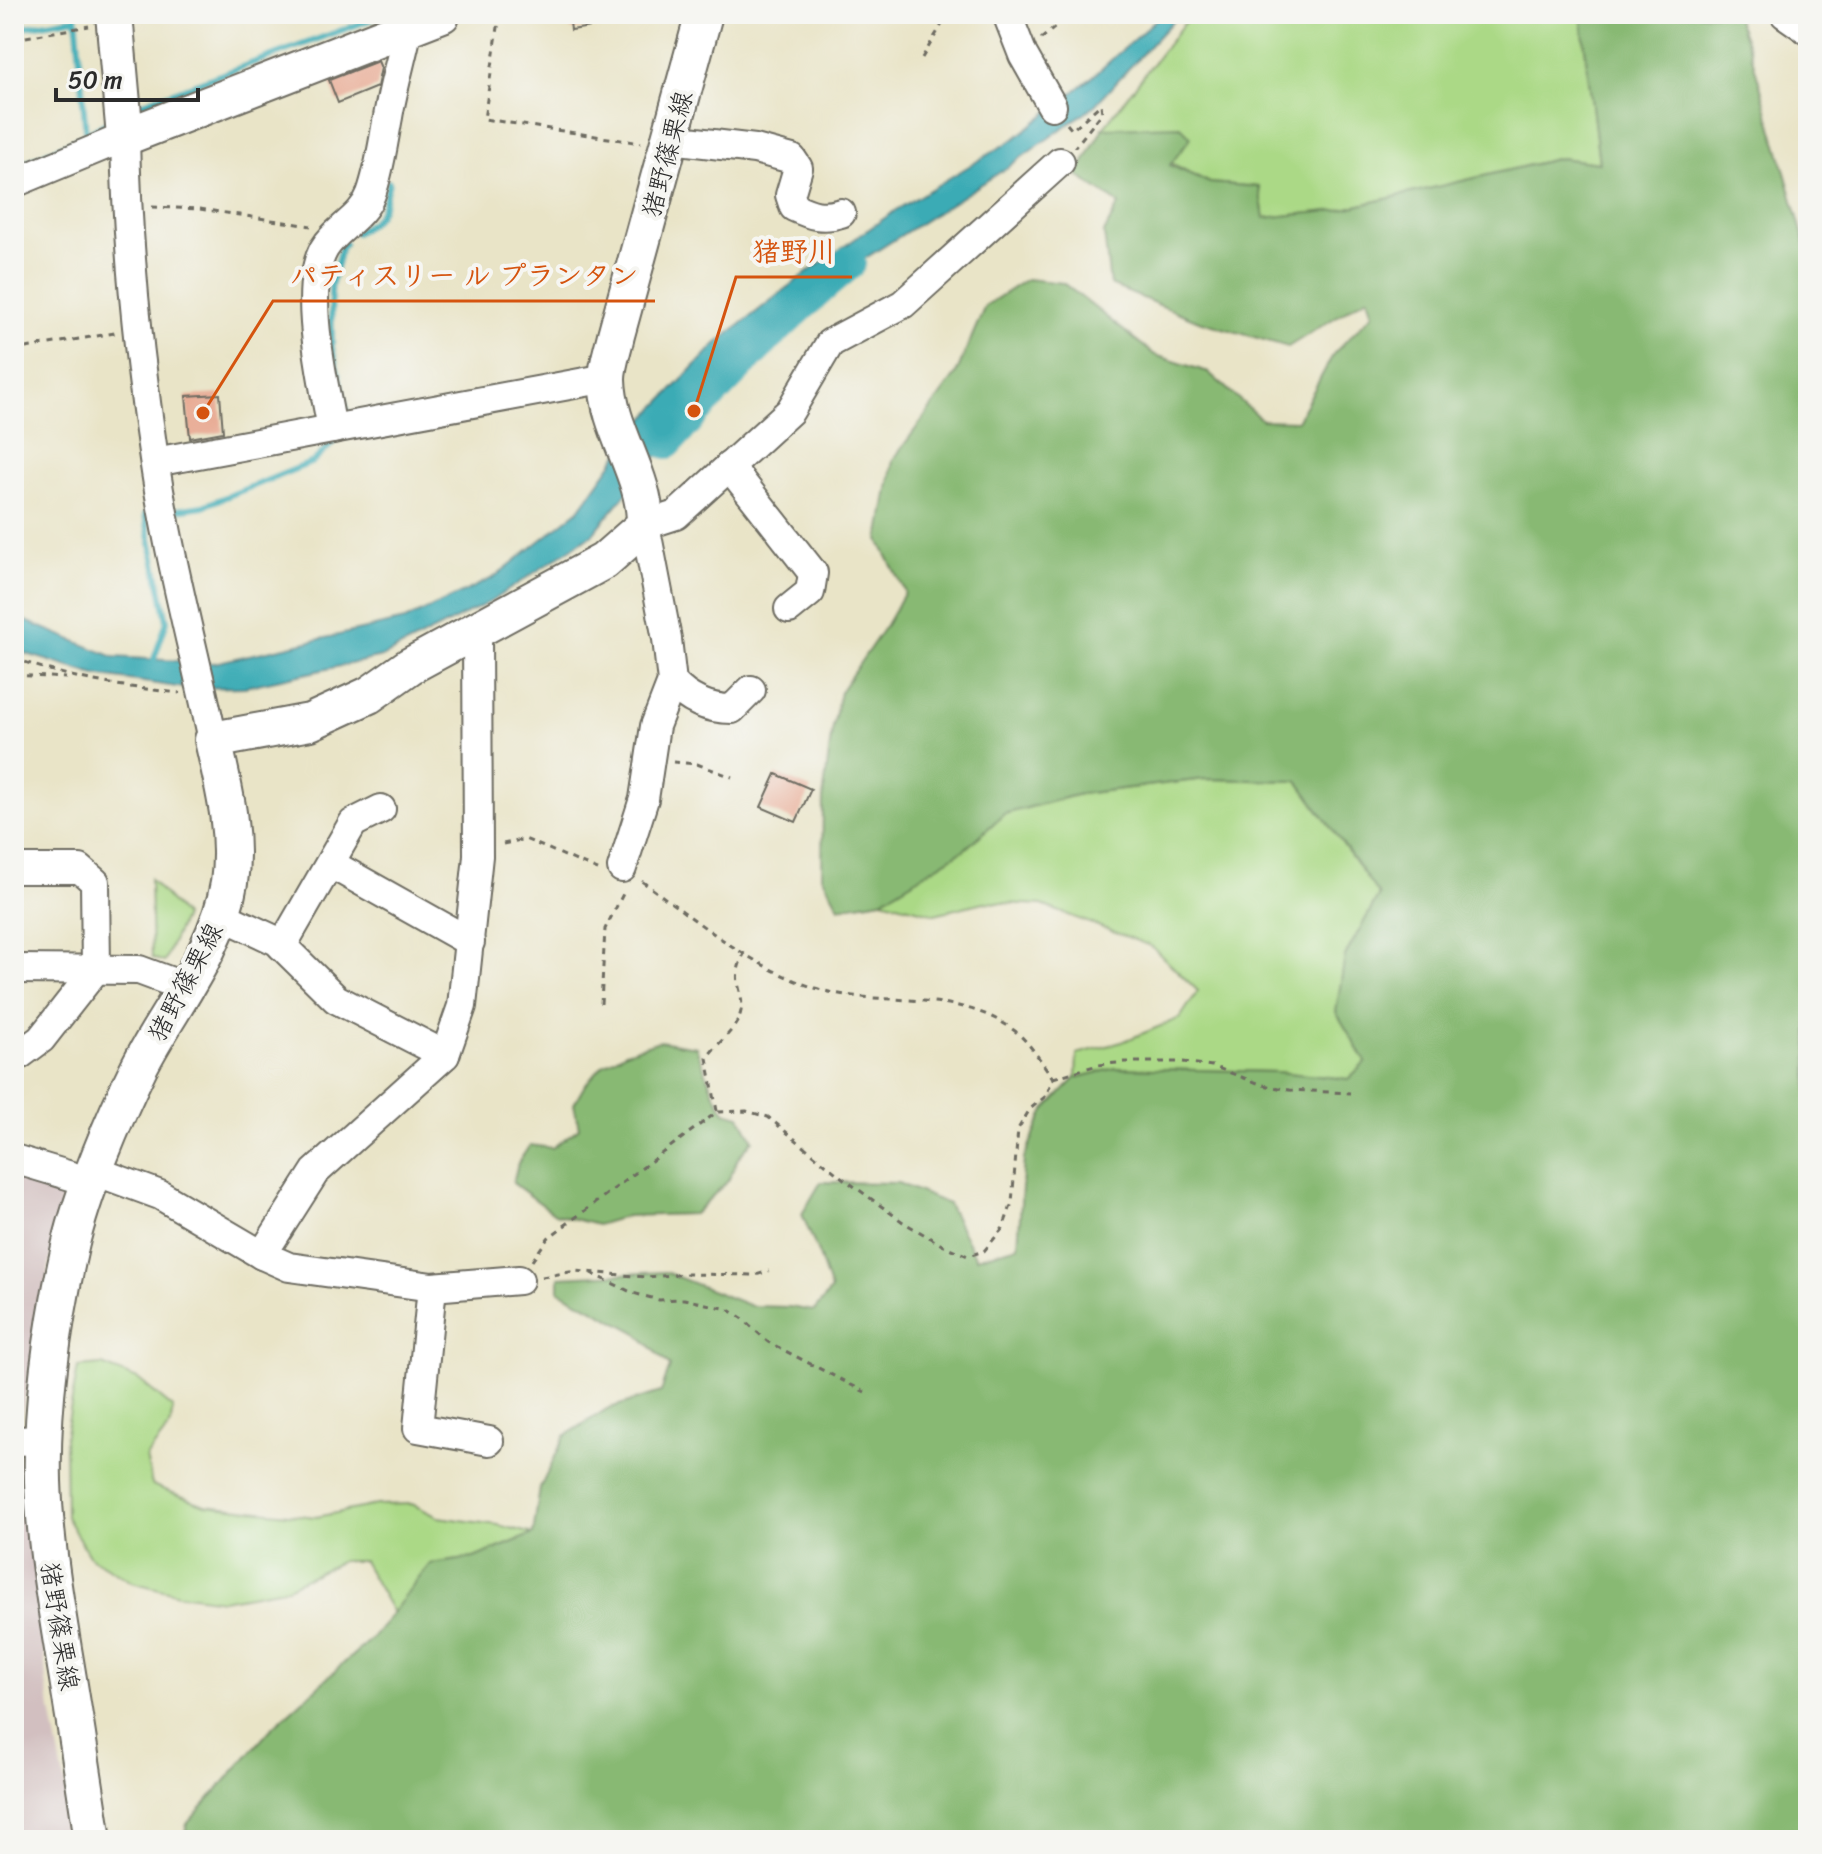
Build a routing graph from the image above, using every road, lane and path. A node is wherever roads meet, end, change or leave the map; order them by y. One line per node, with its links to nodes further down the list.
1 (442, 14): 9 (main road)
2 (500, 14): 17 (path)
3 (704, 14): 17 (main road, 猪野篠栗線)
4 (948, 14): 13 (path)
5 (1007, 14): 12 (street)
6 (1071, 14): 12 (path)
7 (1785, 14): 10 (street)
8 (114, 18): 11 (path); 16 (main road)
9 (408, 28): 16 (main road); 22 (street)
10 (1808, 30)
11 (14, 39)
12 (1023, 55): 14 (street)
13 (922, 58)
14 (1052, 106)
15 (1072, 130): 18 (path)
16 (125, 137): 19 (street); 20 (street)
17 (670, 143): 21 (street); 25 (main road, 猪野篠栗線)
18 (1060, 162): 28 (street)
19 (14, 183)
20 (126, 209): 22 (path); 23 (street)
21 (841, 213)
22 (337, 233): 26 (street)
23 (138, 329): 24 (path); 27 (street)
24 (14, 350)
25 (607, 378): 26 (street); 29 (main road, 猪野篠栗線)
26 (332, 429): 27 (street)
27 (155, 462): 37 (street)
28 (729, 466): 29 (street); 30 (street)
29 (645, 514): 31 (main road); 35 (street)
30 (789, 609)
31 (477, 630): 38 (main road); 42 (street)
32 (14, 658): 34 (path)
33 (14, 675): 34 (path)
34 (74, 678): 37 (path)
35 (672, 682): 36 (street); 39 (street)
36 (751, 690)
37 (203, 695): 38 (street)
38 (213, 740): 46 (main road, 猪野篠栗線)
39 (649, 761): 40 (path); 44 (street)
40 (732, 777)
41 (381, 809): 43 (street)
42 (479, 823): 44 (path); 47 (street)
43 (331, 864): 47 (street); 48 (street)
44 (622, 868): 49 (path); 53 (path)
45 (14, 869): 51 (street)
46 (221, 915): 48 (street); 52 (main road, 猪野篠栗線)
47 (470, 942): 54 (street)
48 (282, 946): 54 (street)
49 (744, 954): 56 (path); 58 (path)
50 (14, 969): 51 (street)
51 (96, 969): 52 (street); 55 (street)
52 (185, 987): 60 (main road, 猪野篠栗線)
53 (601, 1004)
54 (445, 1055): 61 (street)
55 (14, 1059)
56 (1053, 1078): 57 (path); 58 (path)
57 (1350, 1093)
58 (717, 1112): 64 (path)
59 (14, 1159): 60 (street)
60 (93, 1177): 61 (street); 67 (main road, 猪野篠栗線)
61 (262, 1255): 65 (street)
62 (769, 1271): 63 (path)
63 (591, 1273): 64 (path); 66 (path)
64 (519, 1280): 65 (street)
65 (432, 1287): 68 (street)
66 (865, 1392)
67 (29, 1440): 69 (main road, 猪野篠栗線)
68 (489, 1441)
69 (93, 1840)

